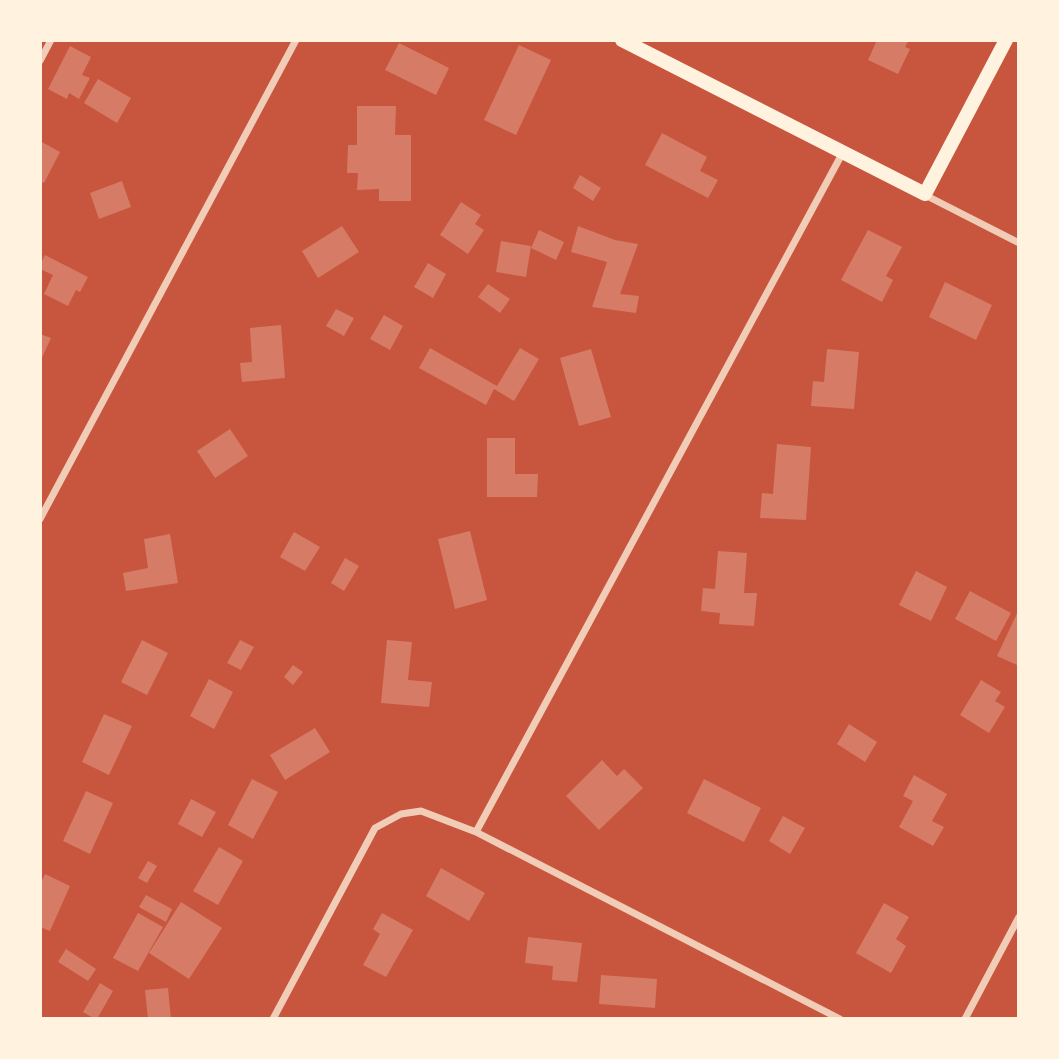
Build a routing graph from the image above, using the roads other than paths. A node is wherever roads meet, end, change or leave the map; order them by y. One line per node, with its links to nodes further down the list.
1 (51, 40): 5 (street)
2 (296, 40): 9 (street)
3 (622, 40): 6 (main road)
4 (1006, 40): 7 (main road)
5 (40, 61)
6 (842, 153): 7 (main road); 10 (street)
7 (925, 194): 8 (street)
8 (1019, 243)
9 (40, 519)
10 (476, 832): 12 (street); 13 (street)
11 (1019, 917): 14 (street)
12 (273, 1019)
13 (840, 1019)
14 (965, 1019)

